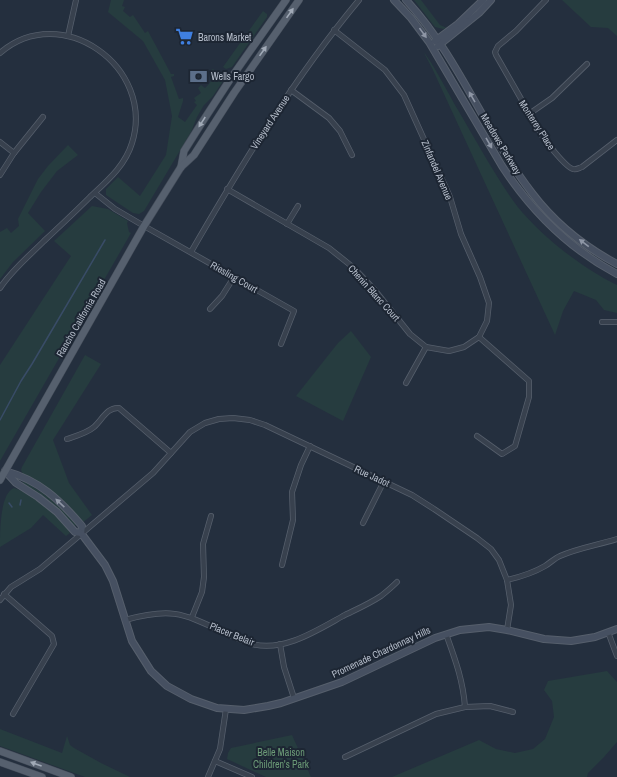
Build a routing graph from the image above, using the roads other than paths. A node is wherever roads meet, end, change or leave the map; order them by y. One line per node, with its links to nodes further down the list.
1 (76, 0): 11 (street)
2 (286, 0): 16 (main road, Rancho California Road)
3 (299, 0): 20 (main road, Rancho California Road, one-way to 3)
4 (359, 0): 10 (street, Vineyard Avenue)
5 (394, 0): 13 (street, Meadows Parkway, one-way to 13)
6 (406, 0): 12 (street, Meadows Parkway)
7 (483, 0): 12 (street)
8 (490, 0): 12 (street)
9 (546, 0): 18 (street, Monterey Place)
10 (334, 30): 17 (street, Vineyard Avenue); 40 (street, Zinfandel Avenue)
11 (68, 36): 14 (street); 28 (street)
12 (439, 42): 13 (street); 33 (street, Meadows Parkway, one-way to 12)
13 (432, 47): 34 (street, Meadows Parkway, one-way to 34)
14 (0, 53)
15 (587, 64): 18 (street)
16 (231, 78): 20 (main road); 25 (main road, Rancho California Road, one-way to 25)
17 (291, 90): 24 (street); 27 (street, Vineyard Avenue)
18 (529, 114): 21 (street, Monterey Place)
19 (43, 117): 23 (street)
20 (210, 130): 25 (main road, Rancho California Road)
21 (617, 140)
22 (0, 142): 23 (street)
23 (14, 153): 26 (street)
24 (352, 155)
25 (181, 167): 31 (main road, Rancho California Road)
26 (0, 175)
27 (227, 189): 30 (street, Chenin Blanc Court); 32 (street, Vineyard Avenue)
28 (95, 193): 31 (street, Riesling Court); 36 (street)
29 (298, 206): 30 (street)
30 (287, 224): 42 (street, Chenin Blanc Court)
31 (144, 226): 32 (street, Riesling Court); 48 (main road, Rancho California Road)
32 (192, 252): 35 (street, Riesling Court)
33 (617, 264)
34 (617, 274)
35 (234, 277): 37 (street); 41 (street, Riesling Court)
36 (0, 288)
37 (210, 309)
38 (602, 322): 39 (street)
39 (617, 322)
40 (479, 337): 42 (street); 44 (street)
41 (282, 344)
42 (426, 348): 43 (street)
43 (406, 383)
44 (477, 436)
45 (67, 439): 47 (street)
46 (310, 446): 47 (street, Rue Jadot); 50 (street, Rue Jadot); 55 (street)
47 (171, 453): 53 (street, Rue Jadot)
48 (5, 471): 49 (main road, Rancho California Road); 53 (street, Promenade Chardonnay Hills); 53 (street, Promenade Chardonnay Hills, one-way to 48)
49 (0, 480)
50 (384, 481): 52 (street); 56 (street, Rue Jadot)
51 (211, 516): 60 (street)
52 (363, 523)
53 (82, 533): 58 (street, Rue Jadot); 61 (street, Promenade Chardonnay Hills)
54 (617, 539): 56 (street)
55 (282, 566)
56 (507, 580): 63 (street, Rue Jadot)
57 (397, 582): 66 (street, Placer Belair)
58 (4, 594): 59 (street, Rue Jadot); 72 (street)
59 (0, 600)
60 (192, 617): 61 (street, Placer Belair); 66 (street, Placer Belair)
61 (125, 620): 70 (street, Promenade Chardonnay Hills)
62 (617, 629): 64 (street, Promenade Chardonnay Hills)
63 (507, 630): 64 (street, Promenade Chardonnay Hills); 65 (street, Promenade Chardonnay Hills)
64 (608, 632): 67 (street)
65 (446, 634): 68 (street, Promenade Chardonnay Hills); 69 (street)
66 (280, 644): 68 (street)
67 (617, 656)
68 (294, 698): 70 (street, Promenade Chardonnay Hills)
69 (465, 707): 71 (street); 74 (street)
70 (226, 709): 75 (street)
71 (513, 712)
72 (13, 714)
73 (0, 752): 78 (main road, one-way to 73)
74 (345, 757)
75 (215, 761): 79 (street); 80 (street)
76 (0, 762): 77 (main road)
77 (42, 777)
78 (71, 777)
79 (208, 777)
80 (252, 777)

